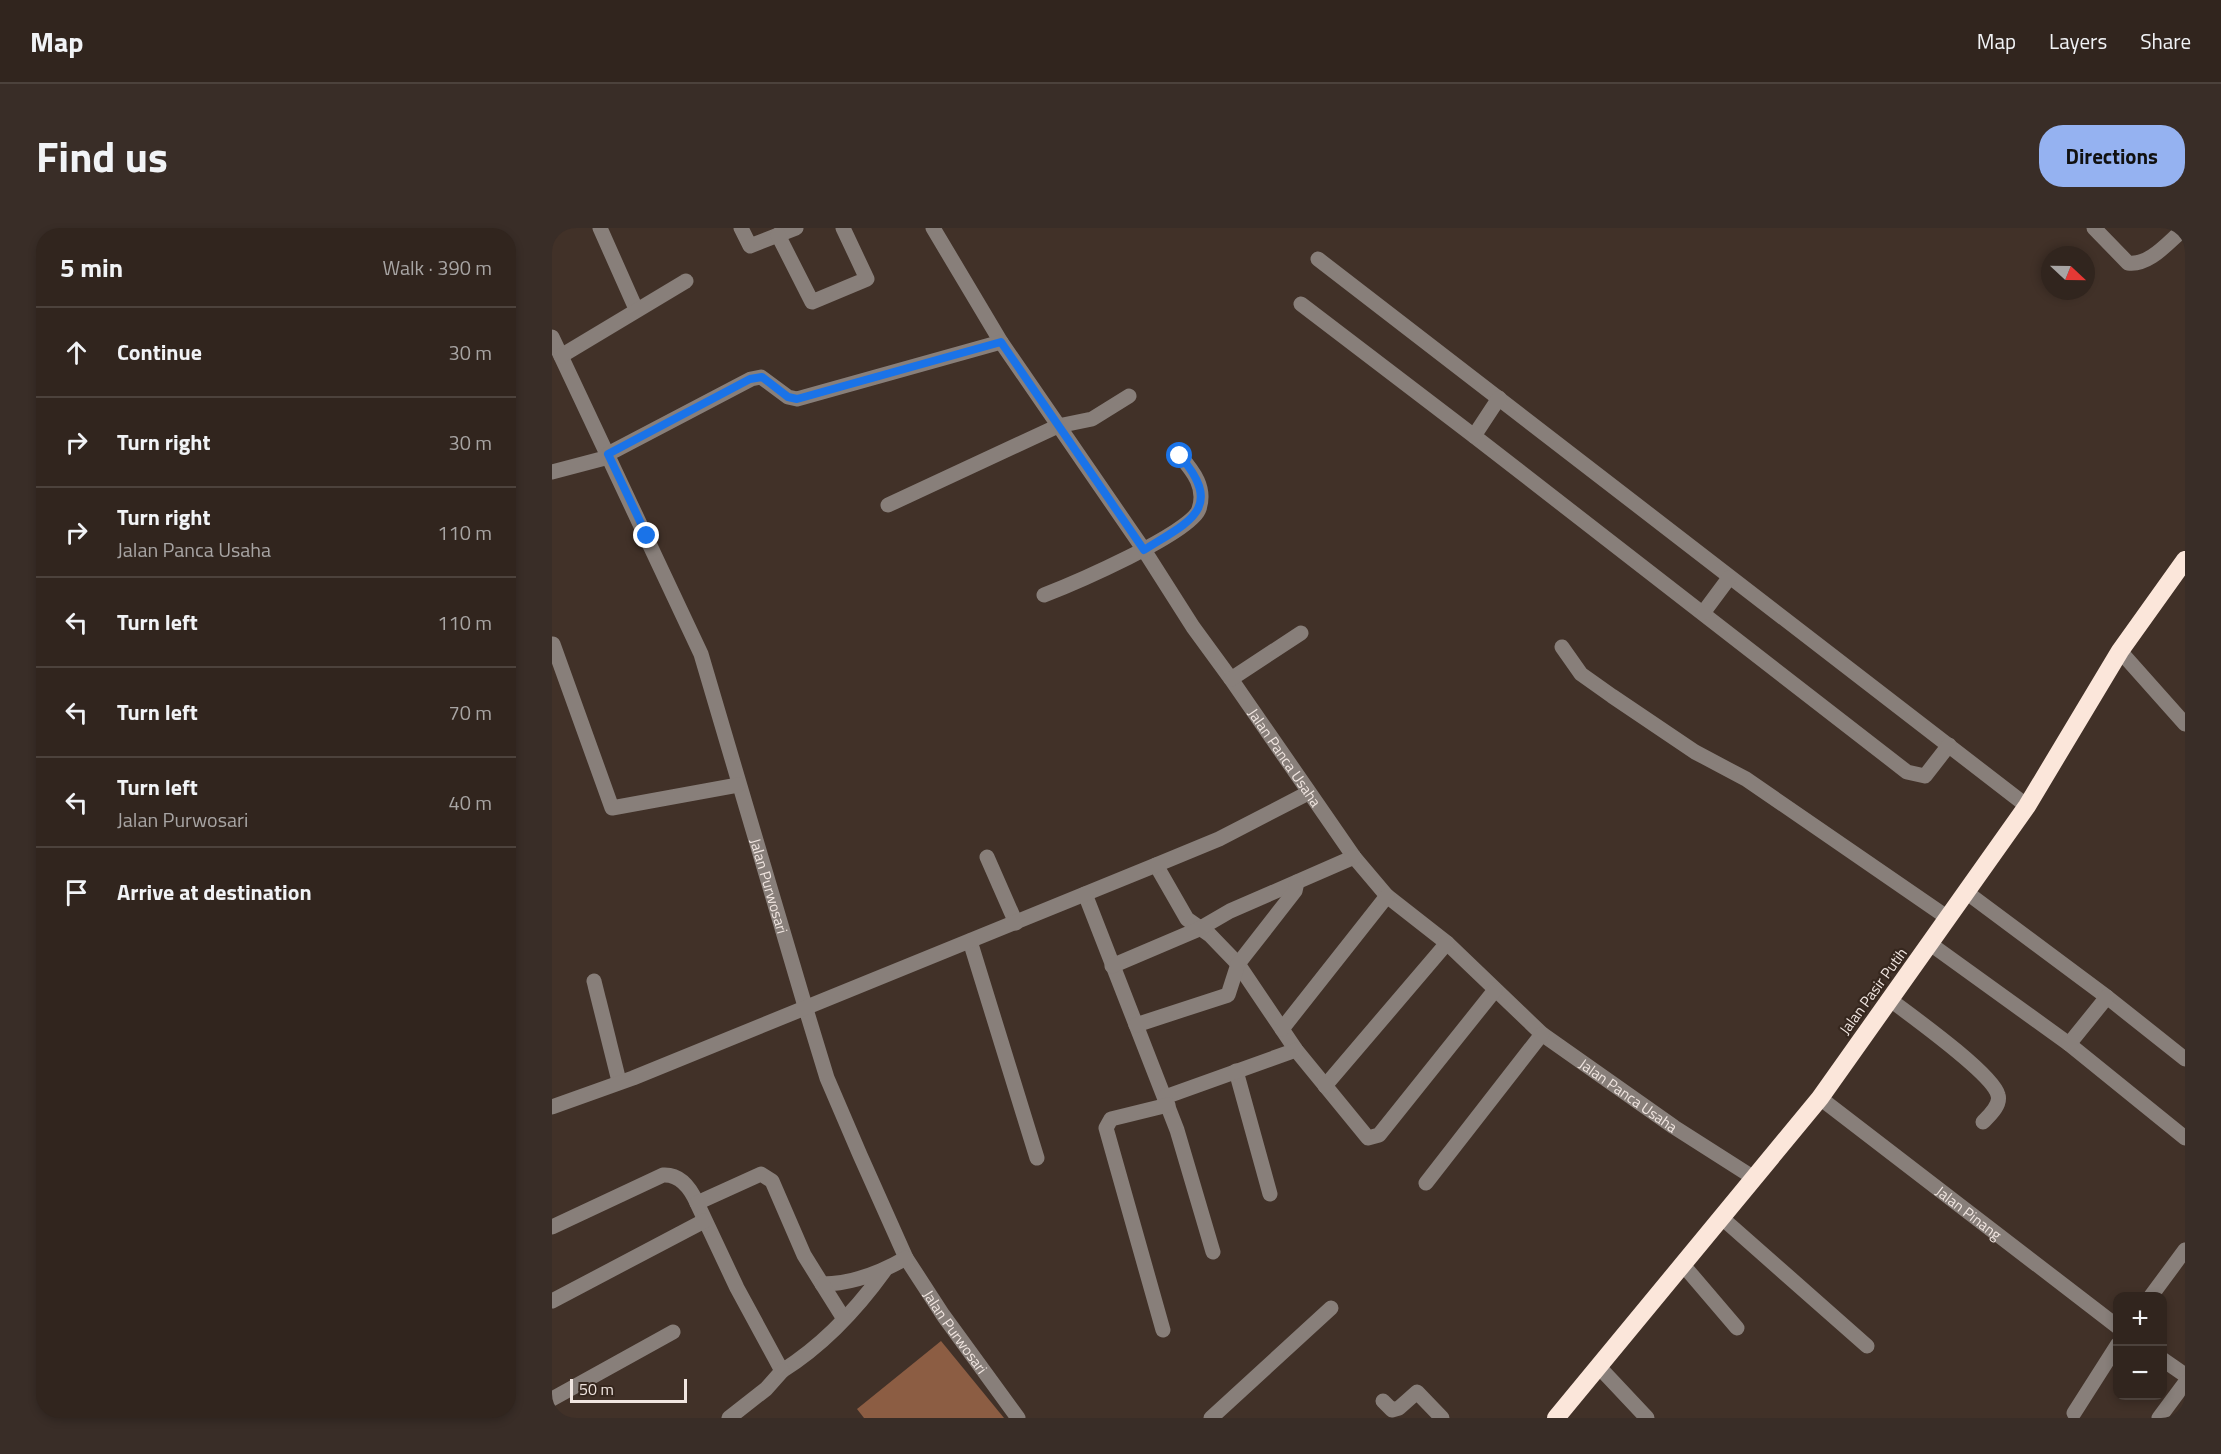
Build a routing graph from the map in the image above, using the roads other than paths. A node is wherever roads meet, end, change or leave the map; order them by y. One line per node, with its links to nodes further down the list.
1 (617, 228): 8 (street)
2 (741, 228): 9 (street)
3 (796, 228): 9 (street)
4 (843, 228): 9 (street)
5 (933, 228): 15 (street, Jalan Panca Usaha)
6 (2094, 228): 7 (street)
7 (2185, 228)
8 (601, 231): 13 (street)
9 (778, 235)
10 (1318, 259): 18 (street)
11 (686, 281): 13 (street)
12 (1301, 304): 20 (street)
13 (636, 309): 16 (street)
14 (552, 337): 16 (street, Jalan Purwosari)
15 (1001, 342): 19 (street, Jalan Panca Usaha); 21 (street)
16 (561, 356): 21 (street, Jalan Purwosari)
17 (1130, 396): 19 (street)
18 (1499, 398): 20 (street); 27 (street)
19 (1058, 426): 24 (street); 25 (street, Jalan Panca Usaha)
20 (1474, 436): 29 (street)
21 (608, 455): 23 (street); 37 (street, Jalan Purwosari)
22 (1180, 456): 25 (street)
23 (552, 472)
24 (888, 505)
25 (1144, 550): 28 (street); 34 (street, Jalan Panca Usaha)
26 (2184, 564): 33 (highway, Jalan Pasir Putih)
27 (1729, 578): 29 (street); 36 (street)
28 (1044, 595)
29 (1703, 613): 36 (street)
30 (1301, 633): 34 (street)
31 (553, 644): 37 (street)
32 (1562, 647): 48 (street)
33 (2120, 651): 35 (street); 39 (highway, Jalan Pasir Putih)
34 (1232, 678): 38 (street, Jalan Panca Usaha)
35 (2185, 724)
36 (1948, 745): 39 (street)
37 (738, 785): 61 (street, Jalan Purwosari)
38 (1308, 793): 41 (street, Jalan Panca Usaha); 42 (street)
39 (2027, 806): 44 (highway, Jalan Pasir Putih)
40 (987, 857): 49 (street)
41 (1354, 857): 43 (street); 46 (street, Jalan Panca Usaha)
42 (1156, 866): 45 (street); 51 (street)
43 (1297, 882): 47 (street); 50 (street)
44 (1966, 892): 48 (highway, Jalan Pasir Putih); 59 (street)
45 (1085, 894): 49 (street); 56 (street)
46 (1387, 896): 53 (street, Jalan Panca Usaha); 63 (street)
47 (1256, 900): 50 (street); 51 (street)
48 (1948, 918): 54 (highway, Jalan Pasir Putih)
49 (1016, 923): 52 (street)
50 (1271, 923): 55 (street)
51 (1199, 929): 55 (street); 56 (street)
52 (970, 941): 61 (street); 76 (street)
53 (1447, 943): 58 (street, Jalan Panca Usaha); 70 (street)
54 (1929, 943): 60 (highway, Jalan Pasir Putih); 65 (street)
55 (1238, 964): 62 (street); 63 (street)
56 (1112, 966): 62 (street)
57 (594, 981): 69 (street)
58 (1495, 990): 64 (street, Jalan Panca Usaha); 70 (street)
59 (2107, 997): 65 (street); 67 (street)
60 (1889, 999): 71 (highway, Jalan Pasir Putih); 74 (street)
61 (805, 1006): 69 (street); 86 (street, Jalan Purwosari)
62 (1136, 1025): 72 (street)
63 (1282, 1029): 66 (street)
64 (1542, 1034): 77 (street, Jalan Panca Usaha); 78 (street)
65 (2069, 1044): 75 (street)
66 (1296, 1050): 68 (street); 70 (street)
67 (2185, 1059)
68 (1236, 1071): 72 (street); 79 (street)
69 (619, 1081): 73 (street)
70 (1325, 1086)
71 (1820, 1098): 77 (highway, Jalan Pasir Putih); 94 (street, Jalan Pinang)
72 (1166, 1101): 85 (street); 96 (street)
73 (552, 1107)
74 (1983, 1122)
75 (2185, 1138)
76 (1037, 1158)
77 (1754, 1178): 81 (highway, Jalan Pasir Putih)
78 (1426, 1184)
79 (1270, 1194)
80 (697, 1203): 82 (street); 83 (street); 89 (street)
81 (1722, 1218): 87 (highway, Jalan Pasir Putih); 98 (street)
82 (704, 1221): 91 (street); 102 (street)
83 (552, 1227)
84 (2185, 1250): 90 (street)
85 (1213, 1252)
86 (906, 1258): 88 (street); 109 (street, Jalan Purwosari)
87 (1684, 1266): 95 (street); 101 (highway, Jalan Pasir Putih)
88 (885, 1270): 89 (street); 93 (street)
89 (822, 1284): 93 (street)
90 (2154, 1292)
91 (552, 1301)
92 (1331, 1308): 110 (street)
93 (844, 1319): 102 (street)
94 (2113, 1323)
95 (1737, 1328)
96 (1163, 1330)
97 (673, 1332): 105 (street)
98 (1867, 1346)
99 (2117, 1346): 107 (street)
100 (2167, 1362): 103 (street)
101 (1600, 1368): 112 (highway, Jalan Pasir Putih); 113 (street)
102 (782, 1371): 108 (street)
103 (2185, 1375)
104 (2185, 1383): 114 (street)
105 (552, 1399)
106 (1383, 1401): 111 (street)
107 (2073, 1413)
108 (729, 1418)
109 (1018, 1418)
110 (1211, 1418)
111 (1442, 1418)
112 (1556, 1418)
113 (1647, 1418)
114 (2159, 1418)

